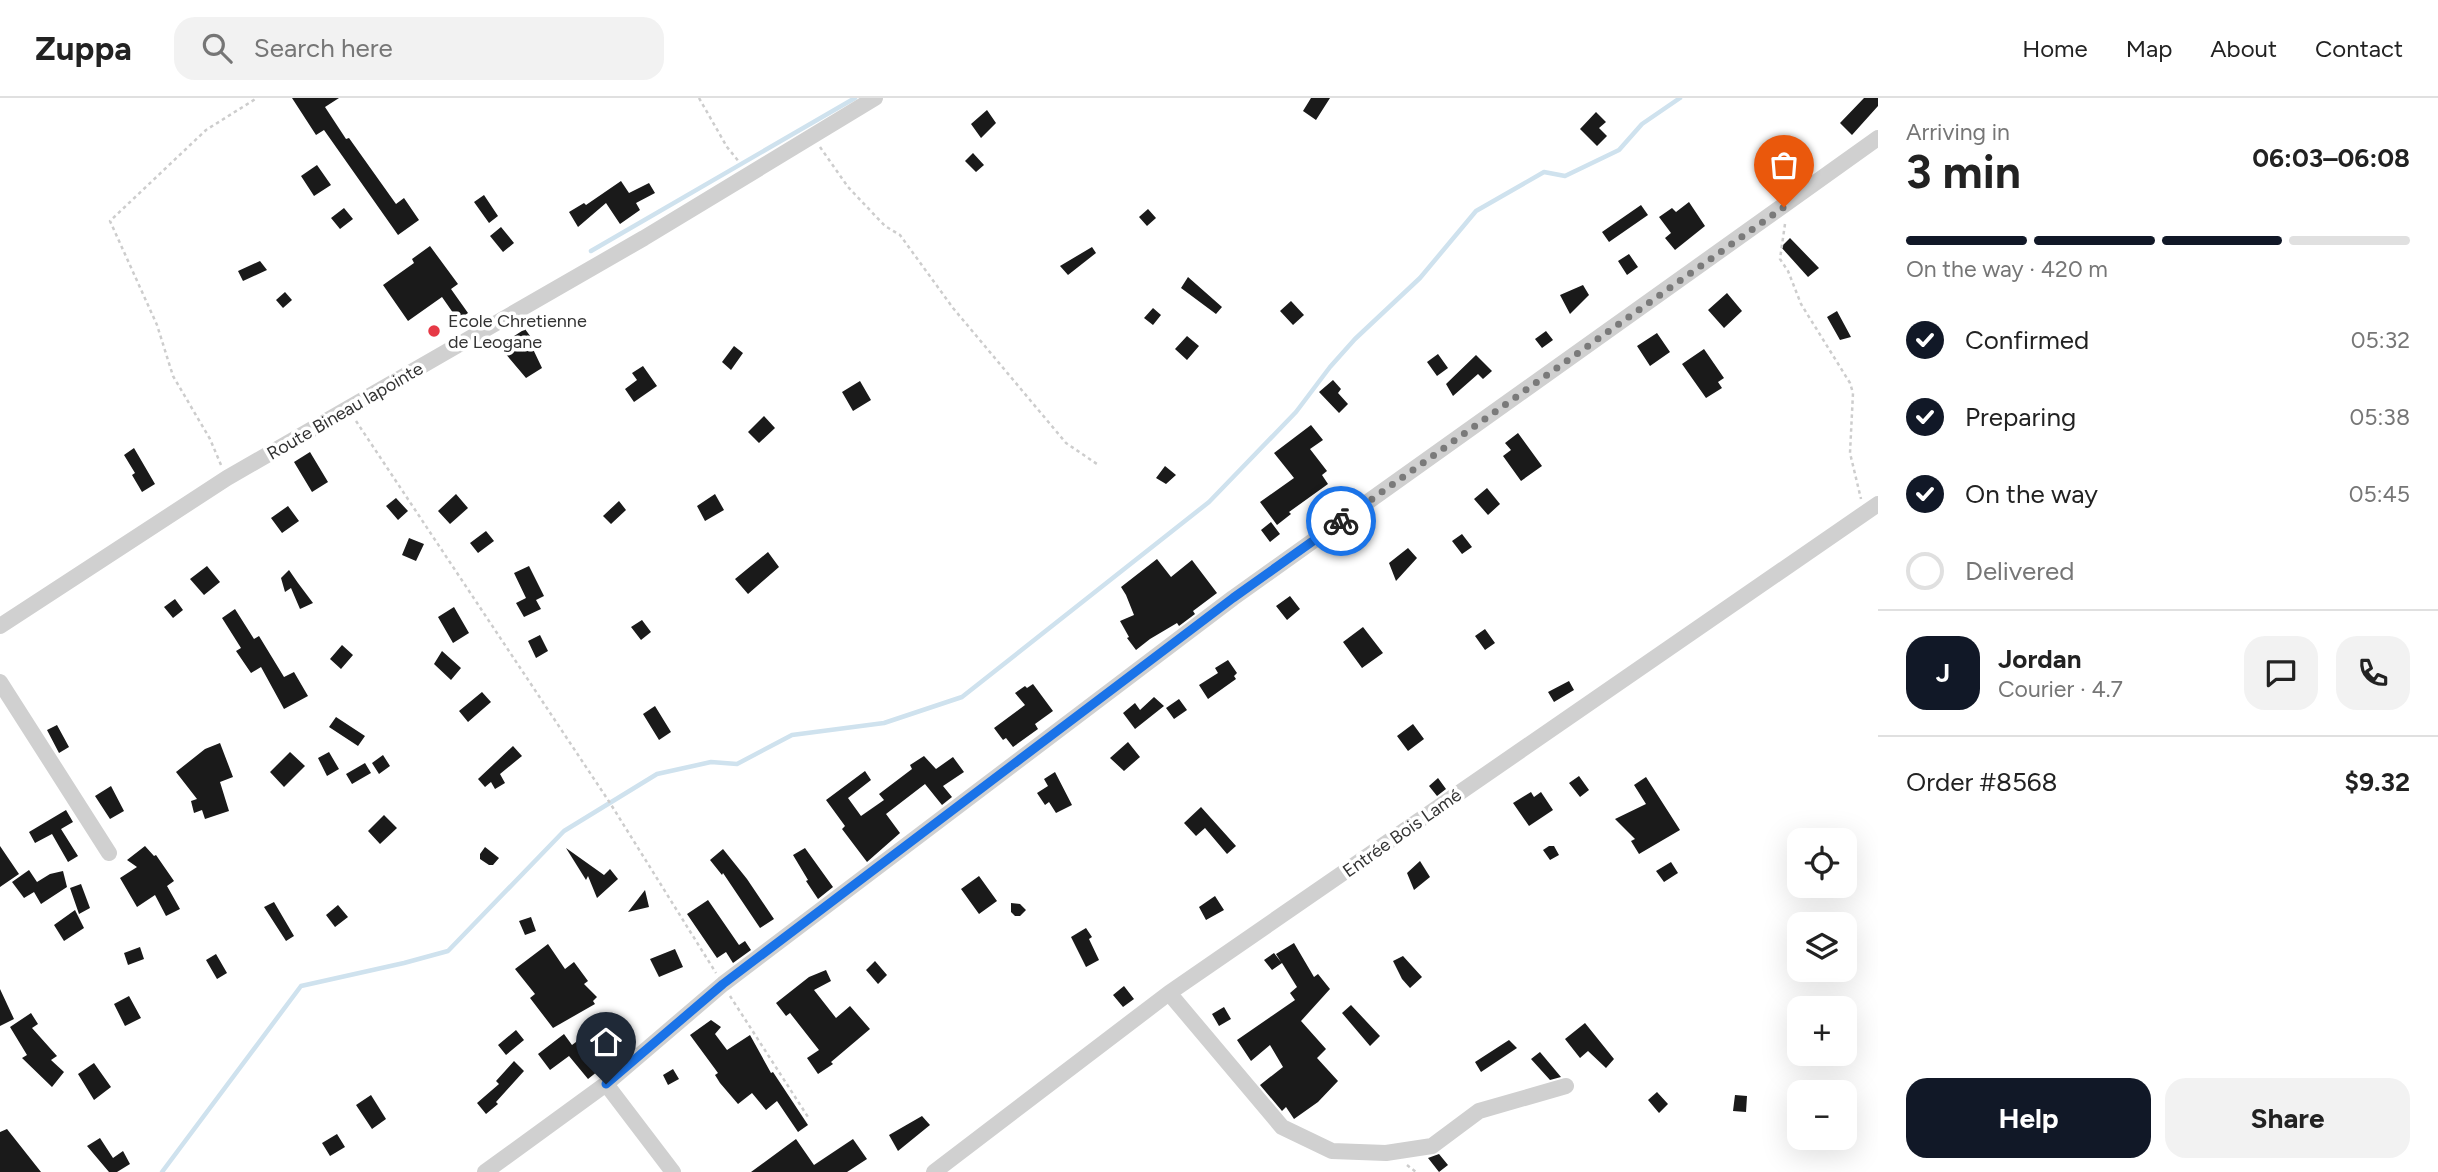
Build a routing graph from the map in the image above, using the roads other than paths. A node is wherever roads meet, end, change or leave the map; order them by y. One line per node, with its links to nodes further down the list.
1 (875, 98): 4 (street, Route Bineau lapointe)
2 (1878, 138): 8 (street)
3 (1878, 504): 7 (street, Entrée Bois Lamé)
4 (0, 626)
5 (0, 682): 6 (street)
6 (109, 852)
7 (1169, 993): 9 (street); 12 (street, Entrée Bois Lamé)
8 (606, 1084): 10 (street); 11 (street)
9 (1566, 1086)
10 (485, 1172)
11 (673, 1172)
12 (934, 1172)

